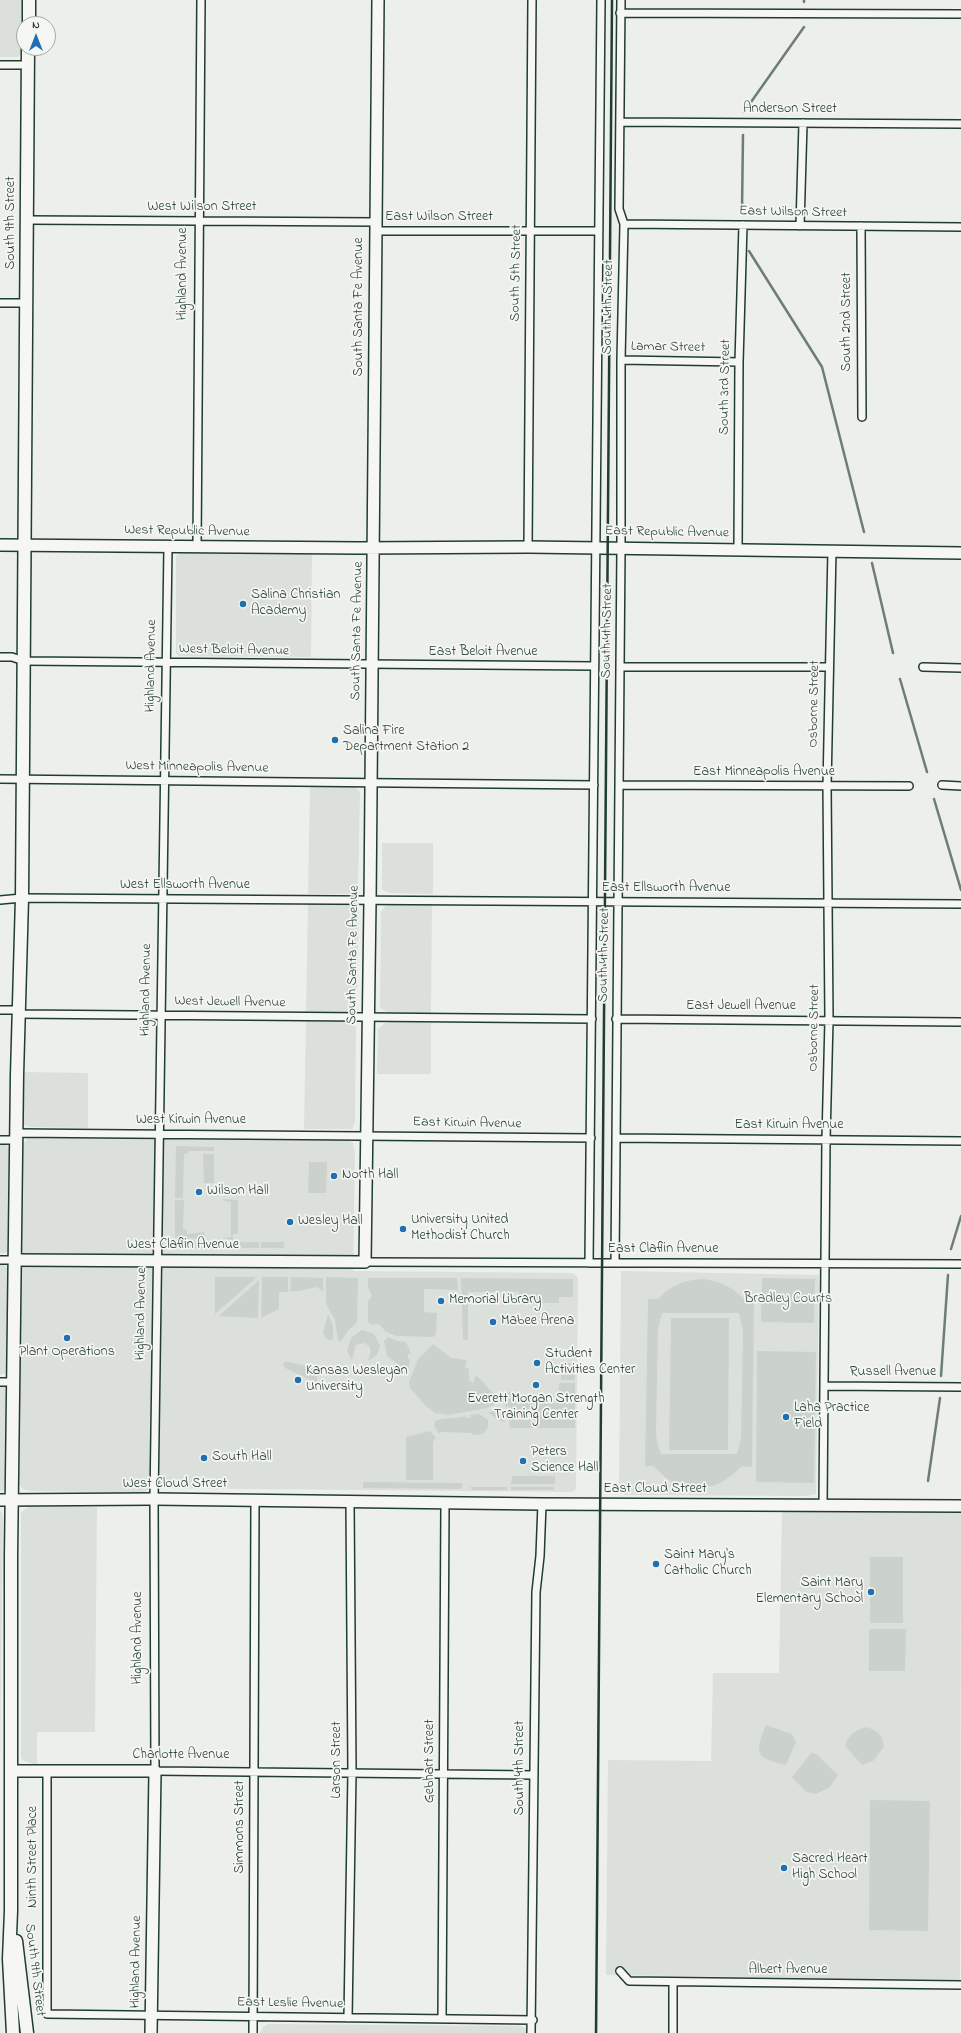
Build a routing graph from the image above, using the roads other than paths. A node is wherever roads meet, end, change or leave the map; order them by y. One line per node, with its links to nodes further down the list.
1 (29, 0): 9 (main road)
2 (201, 0): 17 (street, Highland Avenue)
3 (378, 0): 20 (main road, South Santa Fe Avenue)
4 (532, 0): 24 (street, South 5th Street)
5 (601, 0): 25 (street, South 4th Street)
6 (620, 0): 7 (street, South 4th Street)
7 (620, 13): 8 (street); 13 (street, South 4th Street)
8 (961, 14)
9 (29, 16)
10 (28, 56): 12 (main road, South 9th Street)
11 (0, 64): 12 (street)
12 (28, 65): 16 (main road, South 9th Street)
13 (620, 122): 14 (street, Anderson Street); 18 (street, South 4th Street)
14 (803, 124): 15 (street, Anderson Street); 21 (street)
15 (961, 124)
16 (27, 220): 17 (street, West Wilson Street); 27 (main road, South 9th Street)
17 (199, 221): 20 (street, West Wilson Street); 36 (street, Highland Avenue)
18 (624, 224): 19 (street, East Wilson Street); 28 (street, South 4th Street)
19 (743, 225): 21 (street, East Wilson Street); 29 (street, South 3rd Street)
20 (376, 226): 24 (street, East Wilson Street); 37 (main road, South Santa Fe Avenue)
21 (800, 226): 22 (street, East Wilson Street)
22 (861, 226): 23 (street, East Wilson Street); 30 (street, South 2nd Street)
23 (961, 227)
24 (531, 231): 25 (street, East Wilson Street); 34 (street, South 5th Street)
25 (598, 231): 35 (street, South 4th Street)
26 (0, 303): 27 (street)
27 (26, 303): 32 (main road, South 9th Street)
28 (621, 360): 29 (street, Lamar Street); 38 (street, South 4th Street)
29 (739, 362): 39 (street, South 3rd Street)
30 (862, 417)
31 (0, 545): 32 (main road, West Republic Avenue)
32 (25, 545): 33 (main road, West Republic Avenue); 43 (main road, South 9th Street)
33 (168, 547): 36 (main road, West Republic Avenue); 44 (street, Highland Avenue)
34 (528, 547): 35 (main road, East Republic Avenue); 37 (main road, East Republic Avenue)
35 (595, 547): 38 (main road, East Republic Avenue); 46 (street, South 4th Street)
36 (197, 548): 37 (main road, West Republic Avenue)
37 (374, 548): 45 (main road, South Santa Fe Avenue)
38 (621, 548): 39 (main road, East Republic Avenue); 47 (street, South 4th Street)
39 (738, 549): 40 (main road, East Republic Avenue)
40 (832, 550): 41 (main road, East Republic Avenue); 48 (street, Osborne Street)
41 (961, 553)
42 (0, 657): 43 (street, West Beloit Avenue)
43 (24, 661): 44 (street, West Beloit Avenue); 52 (main road, South 9th Street)
44 (167, 664): 45 (street, West Beloit Avenue); 53 (street, Highland Avenue)
45 (372, 665): 46 (street, East Beloit Avenue); 54 (main road, South Santa Fe Avenue)
46 (594, 666): 55 (street, South 4th Street)
47 (620, 667): 48 (street); 56 (street, South 4th Street)
48 (829, 667): 58 (street, Osborne Street)
49 (923, 667): 50 (street)
50 (961, 668)
51 (0, 779): 52 (street, West Minneapolis Avenue)
52 (23, 779): 53 (street, West Minneapolis Avenue); 61 (main road, South 9th Street)
53 (165, 781): 54 (street, West Minneapolis Avenue); 62 (street, Highland Avenue)
54 (371, 782): 55 (street); 64 (main road, South Santa Fe Avenue)
55 (594, 785): 65 (street, South 4th Street)
56 (619, 785): 58 (street, East Minneapolis Avenue); 66 (street, South 4th Street)
57 (942, 785): 60 (street)
58 (827, 786): 59 (street, East Minneapolis Avenue); 67 (street, Osborne Street)
59 (909, 786)
60 (961, 786)
61 (22, 898): 62 (street, West Ellsworth Avenue); 63 (street, West Ellsworth Avenue); 70 (main road, South 9th Street)
62 (163, 899): 64 (street, West Ellsworth Avenue); 71 (street, Highland Avenue)
63 (0, 900)
64 (370, 901): 65 (street, East Ellsworth Avenue); 72 (main road, South Santa Fe Avenue)
65 (592, 902): 66 (street, East Ellsworth Avenue); 73 (street, South 4th Street)
66 (619, 902): 67 (street, East Ellsworth Avenue); 74 (street, South 4th Street)
67 (829, 903): 68 (street, East Ellsworth Avenue); 75 (street, Osborne Street)
68 (961, 904)
69 (0, 1010): 70 (street, West Jewell Avenue)
70 (19, 1012): 71 (street, West Jewell Avenue); 78 (main road, South 9th Street)
71 (161, 1015): 72 (street, West Jewell Avenue); 77 (street, Highland Avenue)
72 (368, 1018): 73 (street); 79 (main road, South Santa Fe Avenue)
73 (592, 1019): 80 (street, South 4th Street)
74 (616, 1019): 75 (street, East Jewell Avenue); 81 (street, South 4th Street)
75 (829, 1020): 76 (street, East Jewell Avenue); 82 (street, Osborne Street)
76 (961, 1022)
77 (160, 1134): 78 (street, West Kirwin Avenue); 79 (street, West Kirwin Avenue); 87 (street, Highland Avenue)
78 (16, 1136): 83 (street, West Kirwin Avenue); 86 (main road, South 9th Street)
79 (366, 1136): 80 (street, East Kirwin Avenue); 88 (main road, South Santa Fe Avenue)
80 (591, 1138): 89 (street, South 4th Street)
81 (616, 1138): 82 (street, East Kirwin Avenue); 90 (street, South 4th Street)
82 (826, 1139): 84 (street, East Kirwin Avenue); 91 (street, Osborne Street)
83 (0, 1140)
84 (961, 1141)
85 (0, 1260): 86 (street, West Claflin Avenue)
86 (15, 1260): 87 (main road, West Claflin Avenue); 94 (main road, South 9th Street)
87 (158, 1262): 88 (main road, West Claflin Avenue); 97 (street, Highland Avenue)
88 (365, 1262): 89 (street, East Claflin Avenue)
89 (589, 1263): 90 (street, East Claflin Avenue)
90 (615, 1263): 91 (street, East Claflin Avenue)
91 (826, 1263): 92 (street, East Claflin Avenue); 95 (street, Osborne Street)
92 (961, 1264)
93 (0, 1382): 94 (street)
94 (13, 1382): 99 (main road, South 9th Street)
95 (825, 1386): 96 (street, Russell Avenue); 104 (street, Osborne Street)
96 (961, 1387)
97 (154, 1499): 99 (main road, West Cloud Street); 100 (main road, West Cloud Street); 108 (street, Highland Avenue)
98 (0, 1500): 99 (main road, West Cloud Street)
99 (12, 1500): 106 (main road, South 9th Street)
100 (255, 1501): 101 (main road, West Cloud Street); 109 (street, Simmons Street)
101 (350, 1502): 102 (main road, East Cloud Street); 110 (street, Larson Street)
102 (445, 1503): 103 (main road, East Cloud Street); 111 (street, Gebhart Street)
103 (542, 1504): 104 (main road, East Cloud Street); 112 (street, South 4th Street)
104 (823, 1505): 105 (main road, East Cloud Street)
105 (961, 1506)
106 (10, 1771): 107 (main road, Charlotte Avenue); 113 (main road, South 9th Street)
107 (47, 1771): 108 (main road, Charlotte Avenue); 117 (street, Ninth Street Place)
108 (155, 1771): 109 (street, Charlotte Avenue); 118 (main road, Highland Avenue)
109 (254, 1772): 110 (street, Charlotte Avenue); 119 (street, Simmons Street)
110 (352, 1772): 111 (street, Charlotte Avenue); 120 (street, Larson Street)
111 (444, 1774): 112 (street, Charlotte Avenue); 121 (street, Gebhart Street)
112 (534, 1775): 122 (street, South 4th Street)
113 (11, 1910): 123 (main road, South 9th Street); 124 (main road, South 9th Street)
114 (620, 1971): 115 (street, Albert Avenue)
115 (673, 1983): 116 (street, Albert Avenue); 128 (street)
116 (961, 1985)
117 (47, 2014): 118 (street, East Leslie Avenue)
118 (152, 2016): 119 (street, East Leslie Avenue); 125 (main road, Highland Avenue)
119 (253, 2017): 120 (street, East Leslie Avenue); 126 (street, Simmons Street)
120 (348, 2018): 121 (street, East Leslie Avenue)
121 (442, 2019): 122 (street, East Leslie Avenue)
122 (533, 2020): 127 (street, South 4th Street)
123 (13, 2033)
124 (27, 2033)
125 (151, 2033)
126 (253, 2033)
127 (531, 2033)
128 (673, 2033)

